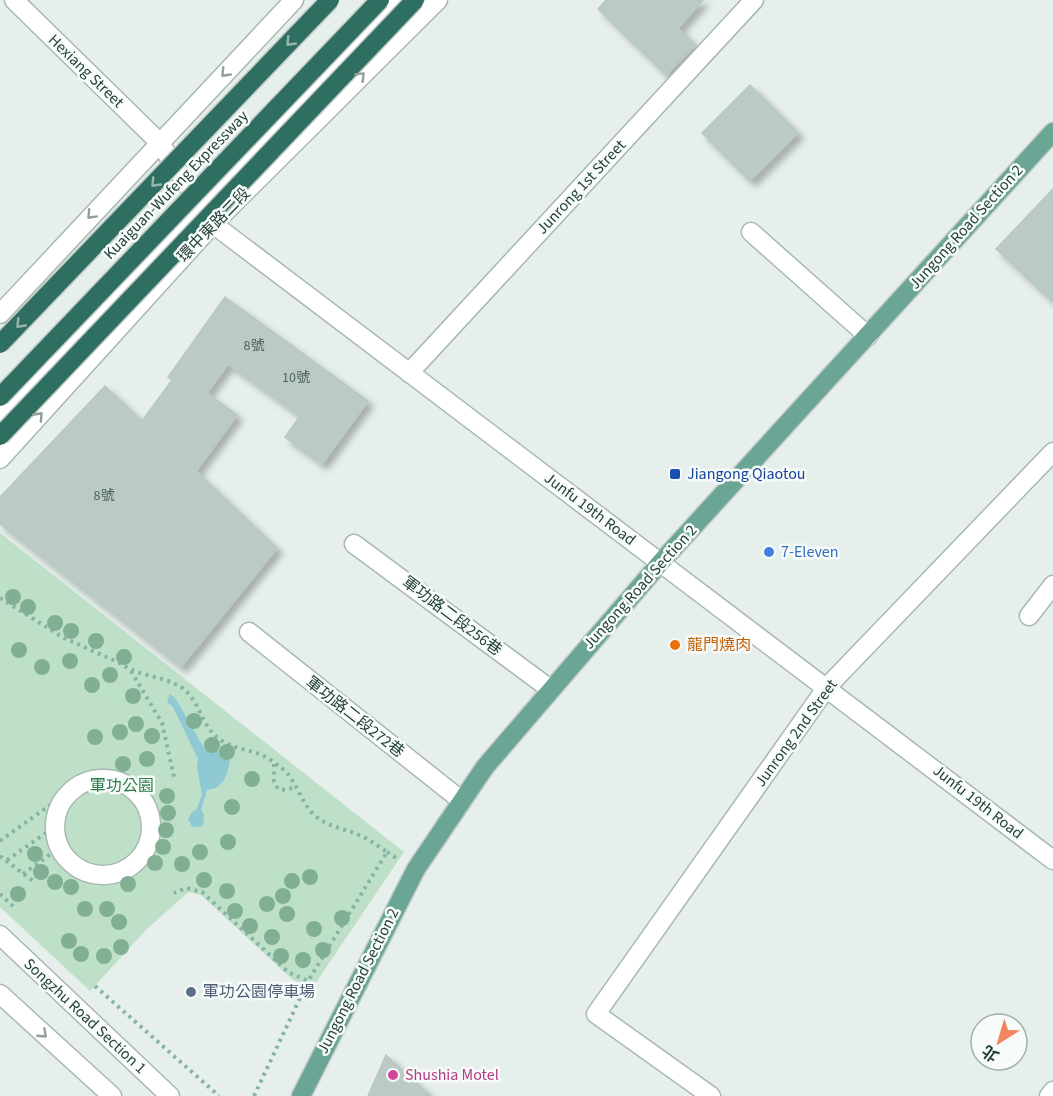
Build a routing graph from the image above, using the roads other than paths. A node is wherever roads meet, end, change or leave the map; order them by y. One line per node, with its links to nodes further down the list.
1 (14, 0): 10 (street, Hexiang Street)
2 (294, 0): 10 (street, one-way to 10)
3 (330, 0): 16 (highway, Kuaiguan-Wufeng Expressway, one-way to 16, bridge)
4 (380, 0): 18 (highway, Kuaiguan-Wufeng Expressway, bridge)
5 (396, 0): 11 (street, 環中東路二段)
6 (415, 0): 20 (highway, bridge)
7 (438, 0): 12 (street, 環中東路二段, one-way to 7)
8 (754, 0): 17 (street, Junrong 1st Street)
9 (1053, 132): 15 (main road, Jungong Road Section 2)
10 (159, 142): 11 (street, Hexiang Street); 14 (street, one-way to 14)
11 (199, 204): 12 (street, Junfu 19th Road); 19 (street, 環中東路二段)
12 (213, 224): 17 (street, Junfu 19th Road); 22 (street, 環中東路二段, one-way to 12)
13 (751, 232): 15 (street)
14 (0, 314)
15 (868, 336): 24 (main road, Jungong Road Section 2)
16 (0, 344)
17 (409, 373): 24 (street, Junfu 19th Road)
18 (0, 397)
19 (0, 416)
20 (0, 436)
21 (1053, 452): 28 (street, Junrong 2nd Street)
22 (0, 459)
23 (354, 544): 29 (street, 軍功路二段256巷)
24 (661, 562): 28 (street, Junfu 19th Road); 29 (main road, Jungong Road Section 2)
25 (1053, 585): 26 (street)
26 (1029, 616)
27 (249, 632): 30 (street, 軍功路二段272巷)
28 (827, 687): 32 (street, Junfu 19th Road); 39 (street, Junrong 2nd Street)
29 (550, 689): 30 (main road, Jungong Road Section 2)
30 (462, 801): 38 (main road, Jungong Road Section 2)
31 (51, 841): 31 (street)
32 (1053, 860)
33 (0, 935): 37 (street, Songzhu Road Section 1)
34 (0, 994): 36 (street, one-way to 36)
35 (1053, 1091): 40 (street)
36 (112, 1096)
37 (170, 1096)
38 (301, 1096)
39 (711, 1096)
40 (1049, 1096)

